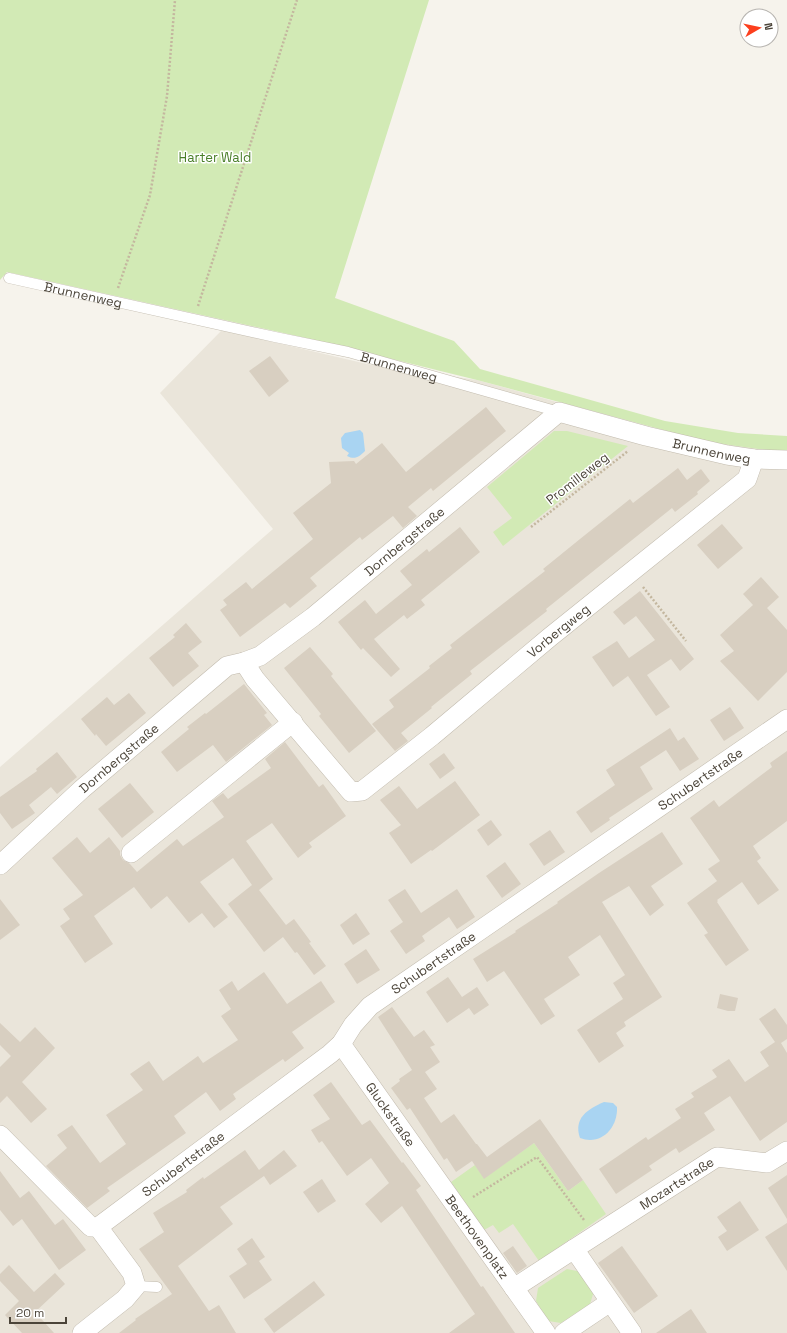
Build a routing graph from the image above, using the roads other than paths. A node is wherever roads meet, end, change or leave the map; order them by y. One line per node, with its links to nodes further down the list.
1 (9, 278): 2 (lane, Brunnenweg)
2 (559, 412): 3 (street, Brunnenweg); 5 (street, Dornbergstraße)
3 (754, 459): 4 (street, Brunnenweg); 7 (street, Vorbergweg)
4 (787, 460)
5 (244, 662): 7 (street); 9 (street, Dornbergstraße)
6 (787, 719): 10 (street, Schubertstraße)
7 (293, 722): 8 (street)
8 (131, 853)
9 (0, 864)
10 (341, 1044): 13 (street, Gluckstraße); 14 (street, Schubertstraße)
11 (1, 1138): 14 (street)
12 (787, 1151): 15 (street, Mozartstraße)
13 (441, 1185): 18 (street, Beethovenplatz)
14 (98, 1227): 16 (street)
15 (574, 1249): 18 (street, Beethovenplatz); 19 (street)
16 (136, 1286): 17 (lane); 20 (street)
17 (157, 1287)
18 (514, 1288): 21 (street, Beethovenplatz)
19 (610, 1302): 22 (street); 23 (street)
20 (82, 1333)
21 (546, 1333)
22 (564, 1333)
23 (632, 1333)

